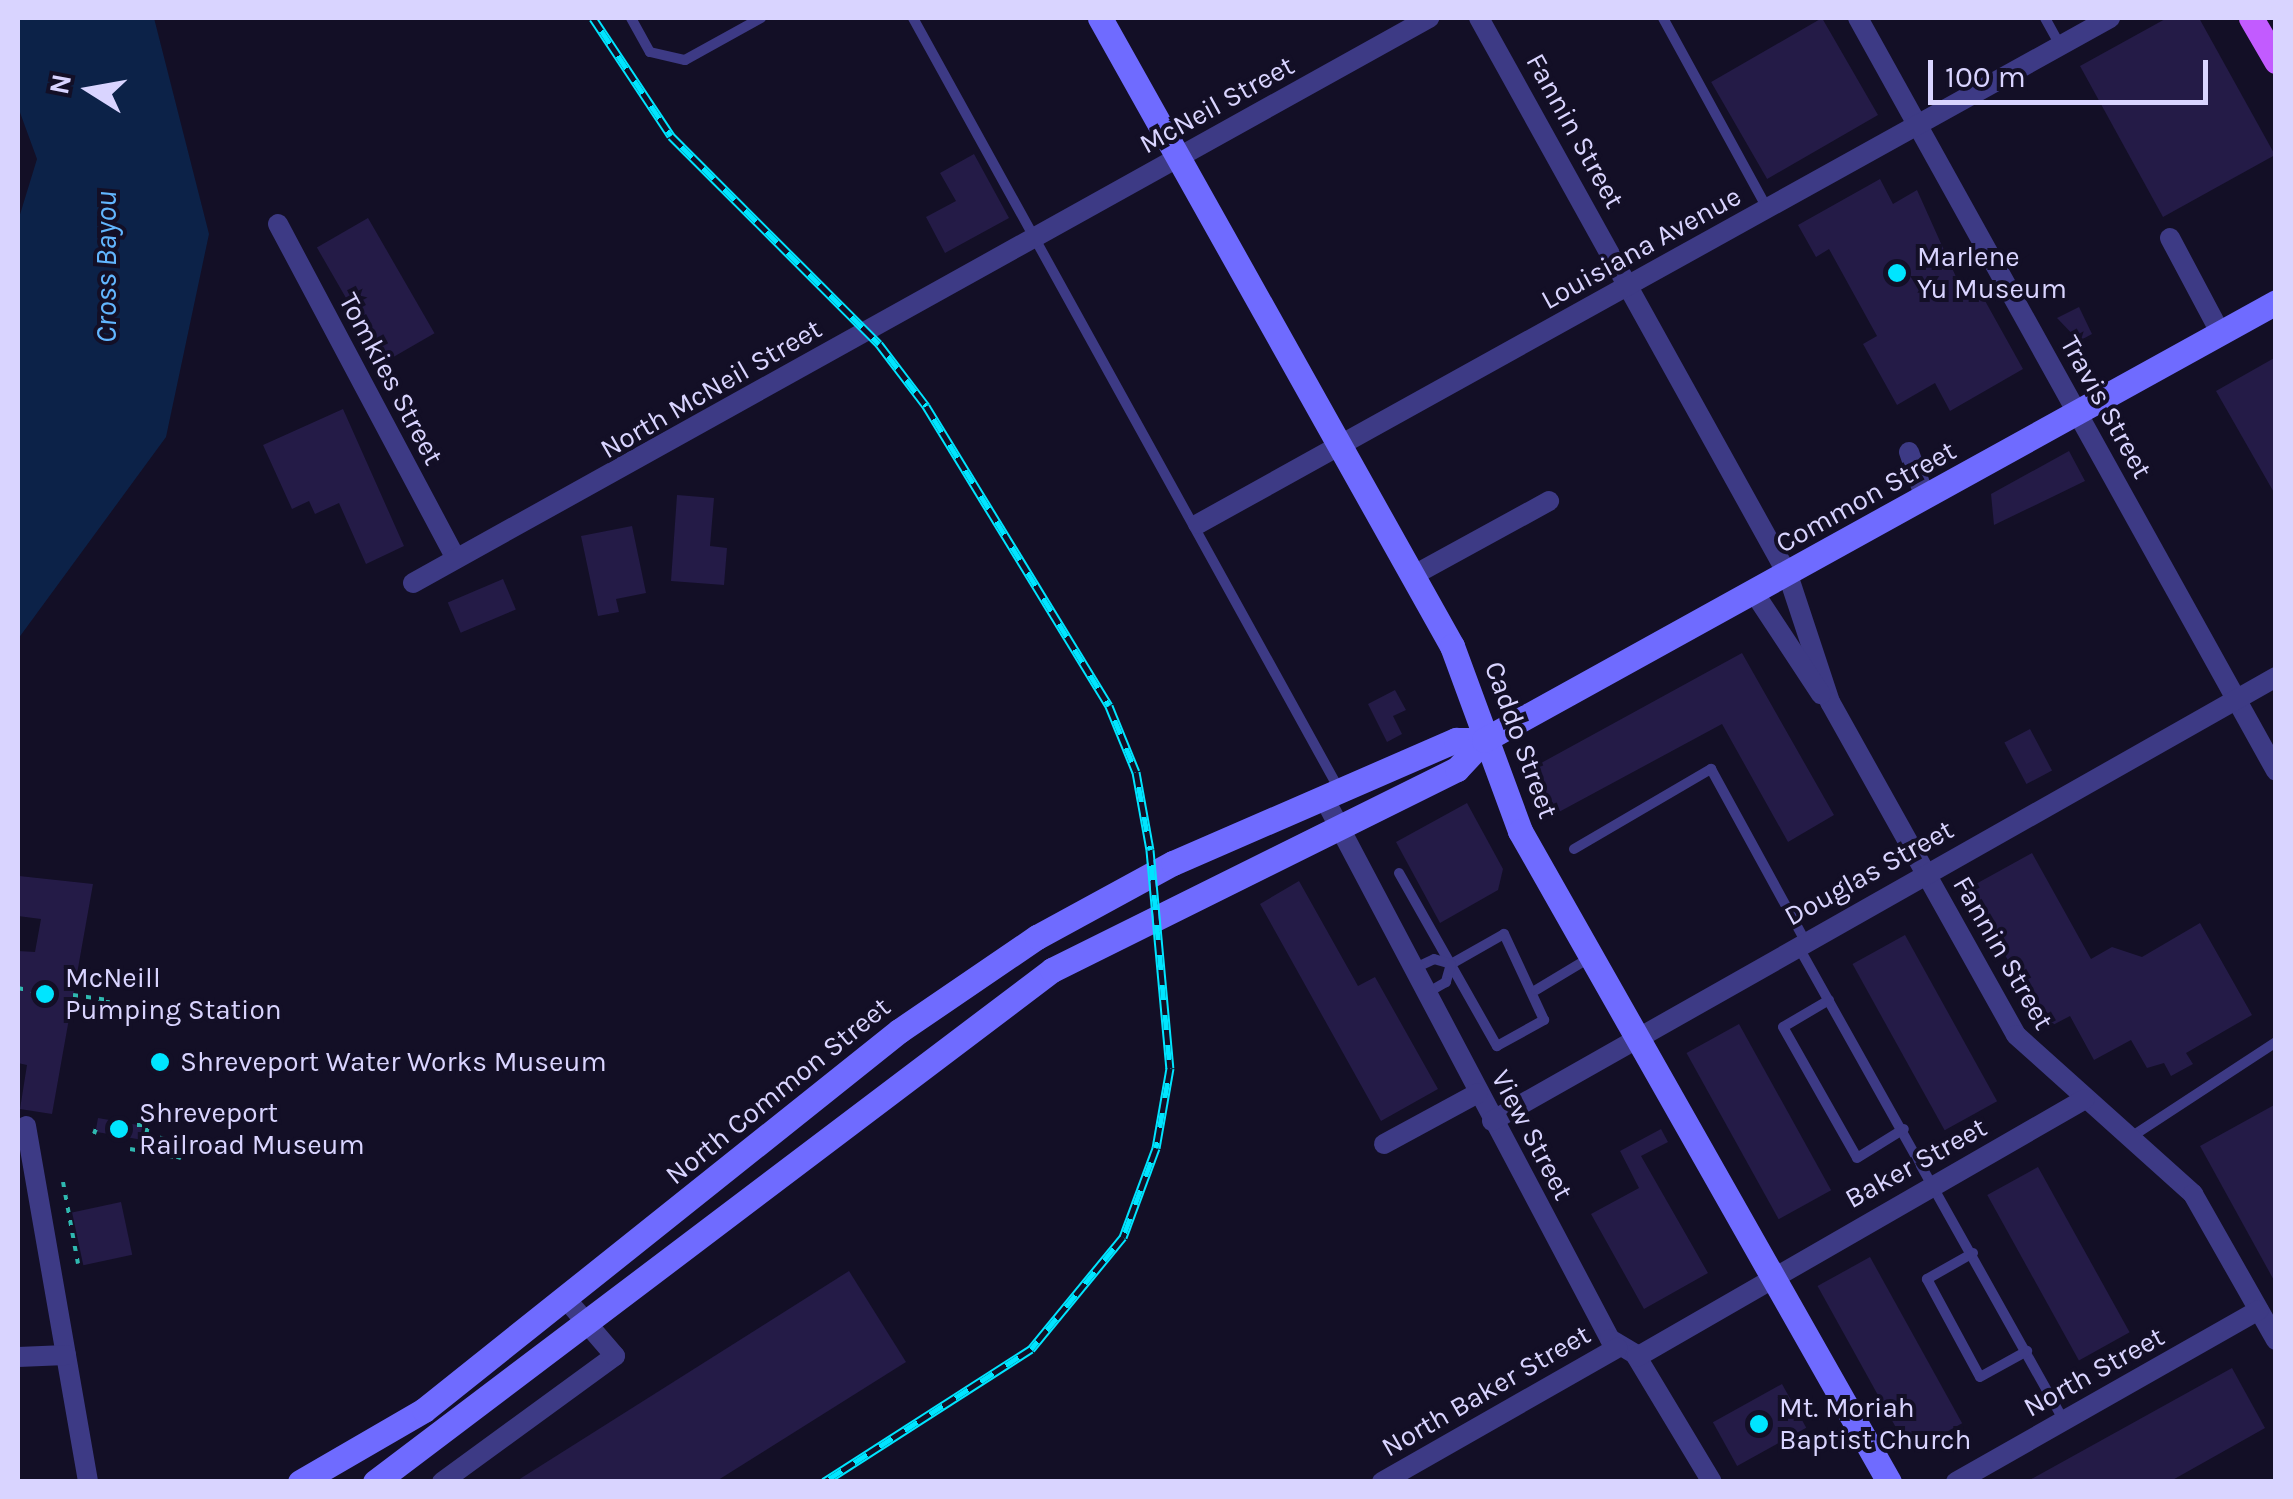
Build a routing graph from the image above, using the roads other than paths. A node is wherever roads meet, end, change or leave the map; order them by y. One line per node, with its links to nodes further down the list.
1 (630, 18): 2 (lane)
2 (761, 18)
3 (913, 18): 19 (lane)
4 (1100, 18): 15 (main road, Caddo Street)
5 (1429, 18): 15 (street, McNeil Street)
6 (1480, 18): 20 (street, Fannin Street)
7 (1663, 18): 16 (lane)
8 (1858, 18): 14 (street, Travis Street)
9 (2045, 18): 12 (lane)
10 (2110, 18): 12 (street, Louisiana Avenue)
11 (2251, 18): 13 (main road)
12 (2060, 46): 14 (street, Louisiana Avenue)
13 (2276, 61)
14 (1918, 126): 16 (street, Louisiana Avenue); 23 (street, Travis Street)
15 (1178, 158): 19 (street, McNeil Street); 24 (main road, Caddo Street)
16 (1768, 209): 20 (street, Louisiana Avenue)
17 (278, 224): 29 (street, Tomkies Street)
18 (2170, 238): 22 (street)
19 (1033, 239): 28 (lane); 29 (street, North McNeil Street)
20 (1630, 286): 24 (street, Louisiana Avenue); 30 (street, Fannin Street)
21 (2276, 302): 22 (main road, Common Street)
22 (2220, 332): 23 (main road, Common Street)
23 (2079, 413): 26 (main road, Common Street); 35 (street, Travis Street)
24 (1342, 447): 28 (street, Louisiana Avenue); 31 (main road, Caddo Street)
25 (1909, 452): 26 (street)
26 (1925, 498): 30 (main road, Common Street)
27 (1549, 500): 31 (street)
28 (1198, 524): 39 (lane)
29 (456, 560): 32 (street, North McNeil Street)
30 (1788, 574): 33 (main road, Common Street); 36 (street, Fannin Street)
31 (1414, 575): 37 (main road, Caddo Street)
32 (413, 584)
33 (1755, 594): 36 (street, Fannin Street); 37 (main road, Common Street)
34 (2276, 677): 35 (street, Douglas Street)
35 (2235, 699): 38 (street, Travis Street); 43 (street, Douglas Street)
36 (1830, 702): 43 (street, Fannin Street)
37 (1484, 740): 39 (main road, Common Street); 40 (main road, Common Street); 45 (main road, Caddo Street)
38 (2276, 771)
39 (1332, 795): 40 (street, View Street); 63 (main road, North Common Street)
40 (1336, 826): 47 (street, View Street); 65 (main road)
41 (1574, 849): 44 (lane)
42 (1399, 873): 46 (lane)
43 (1925, 874): 44 (street, Douglas Street); 54 (street, Fannin Street)
44 (1801, 943): 50 (lane); 51 (street, Douglas Street)
45 (1592, 956): 48 (lane); 51 (main road, Caddo Street)
46 (1450, 964): 47 (lane); 48 (lane); 48 (lane); 49 (lane)
47 (1412, 969): 49 (street, View Street)
48 (1536, 990)
49 (1426, 993): 53 (street, View Street)
50 (1829, 1000): 57 (lane); 57 (lane)
51 (1637, 1034): 55 (street, Douglas Street); 62 (main road, Caddo Street)
52 (2276, 1042): 58 (lane)
53 (1478, 1092): 55 (street, View Street); 59 (street)
54 (2085, 1099): 58 (street, Fannin Street); 60 (street, Baker Street)
55 (1492, 1121): 68 (street, View Street)
56 (26, 1126): 69 (street)
57 (1904, 1129): 60 (lane)
58 (2131, 1137): 64 (street, Fannin Street)
59 (1384, 1144)
60 (1936, 1184): 61 (lane); 62 (street, Baker Street)
61 (1973, 1253): 67 (lane); 67 (lane)
62 (1774, 1275): 68 (street, Baker Street); 78 (main road, Caddo Street)
63 (566, 1300): 65 (street); 73 (main road, North Common Street)
64 (2259, 1310): 66 (street, Fannin Street); 71 (street, North Street)
65 (588, 1325): 74 (main road); 75 (street)
66 (2276, 1340)
67 (2027, 1352): 71 (lane)
68 (1627, 1353): 76 (street, North Baker Street); 77 (street, View Street)
69 (66, 1354): 70 (street); 72 (street)
70 (18, 1356)
71 (2064, 1420): 79 (street, North Street)
72 (88, 1482)
73 (300, 1482)
74 (374, 1482)
75 (442, 1482)
76 (1382, 1482)
77 (1712, 1482)
78 (1889, 1482)
79 (1956, 1482)

